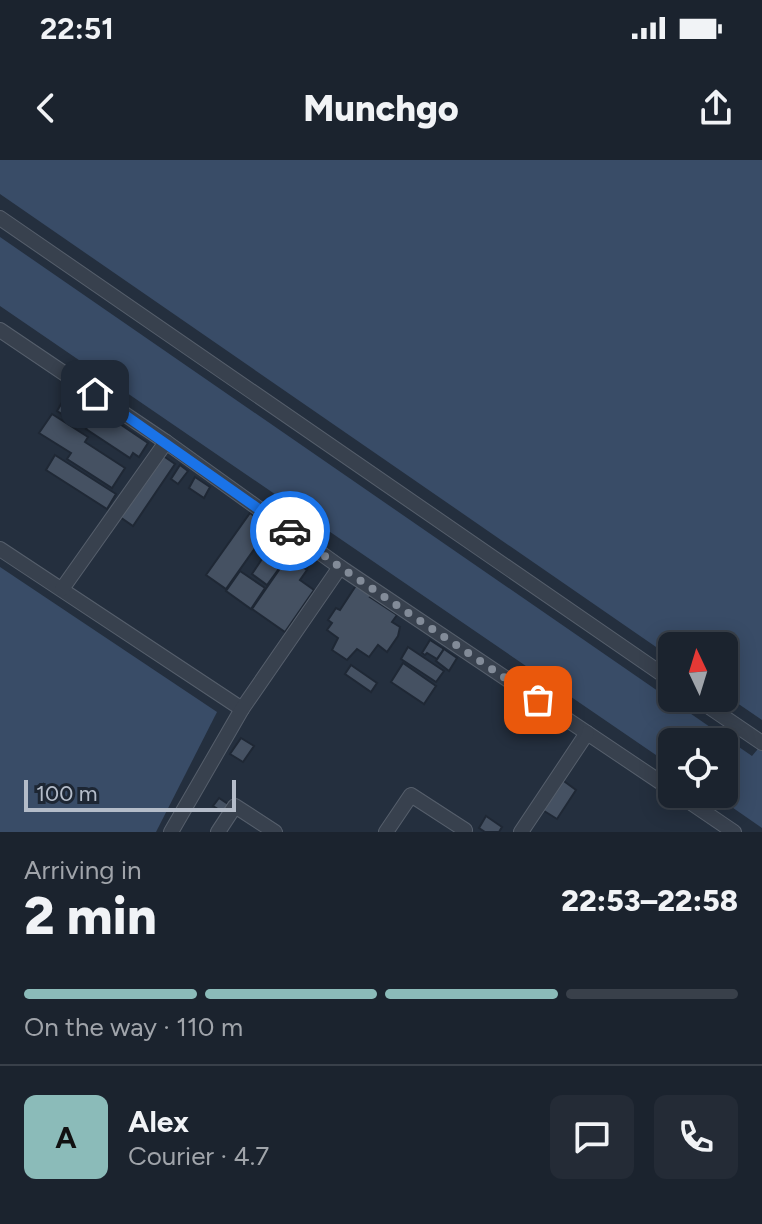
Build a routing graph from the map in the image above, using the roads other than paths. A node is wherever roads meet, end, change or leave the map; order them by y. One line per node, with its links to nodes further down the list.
1 (0, 218): 7 (street)
2 (0, 330): 3 (street)
3 (166, 442): 5 (street); 6 (street)
4 (0, 549): 6 (street)
5 (340, 567): 8 (street); 10 (street)
6 (62, 589): 8 (street)
7 (658, 671)
8 (242, 709): 14 (street)
9 (717, 712): 11 (street)
10 (587, 733): 12 (street); 19 (street)
11 (762, 743)
12 (658, 781)
13 (699, 808): 20 (street)
14 (171, 832)
15 (218, 832): 16 (street)
16 (275, 832)
17 (386, 832): 18 (street)
18 (464, 832)
19 (521, 832)
20 (734, 832)

